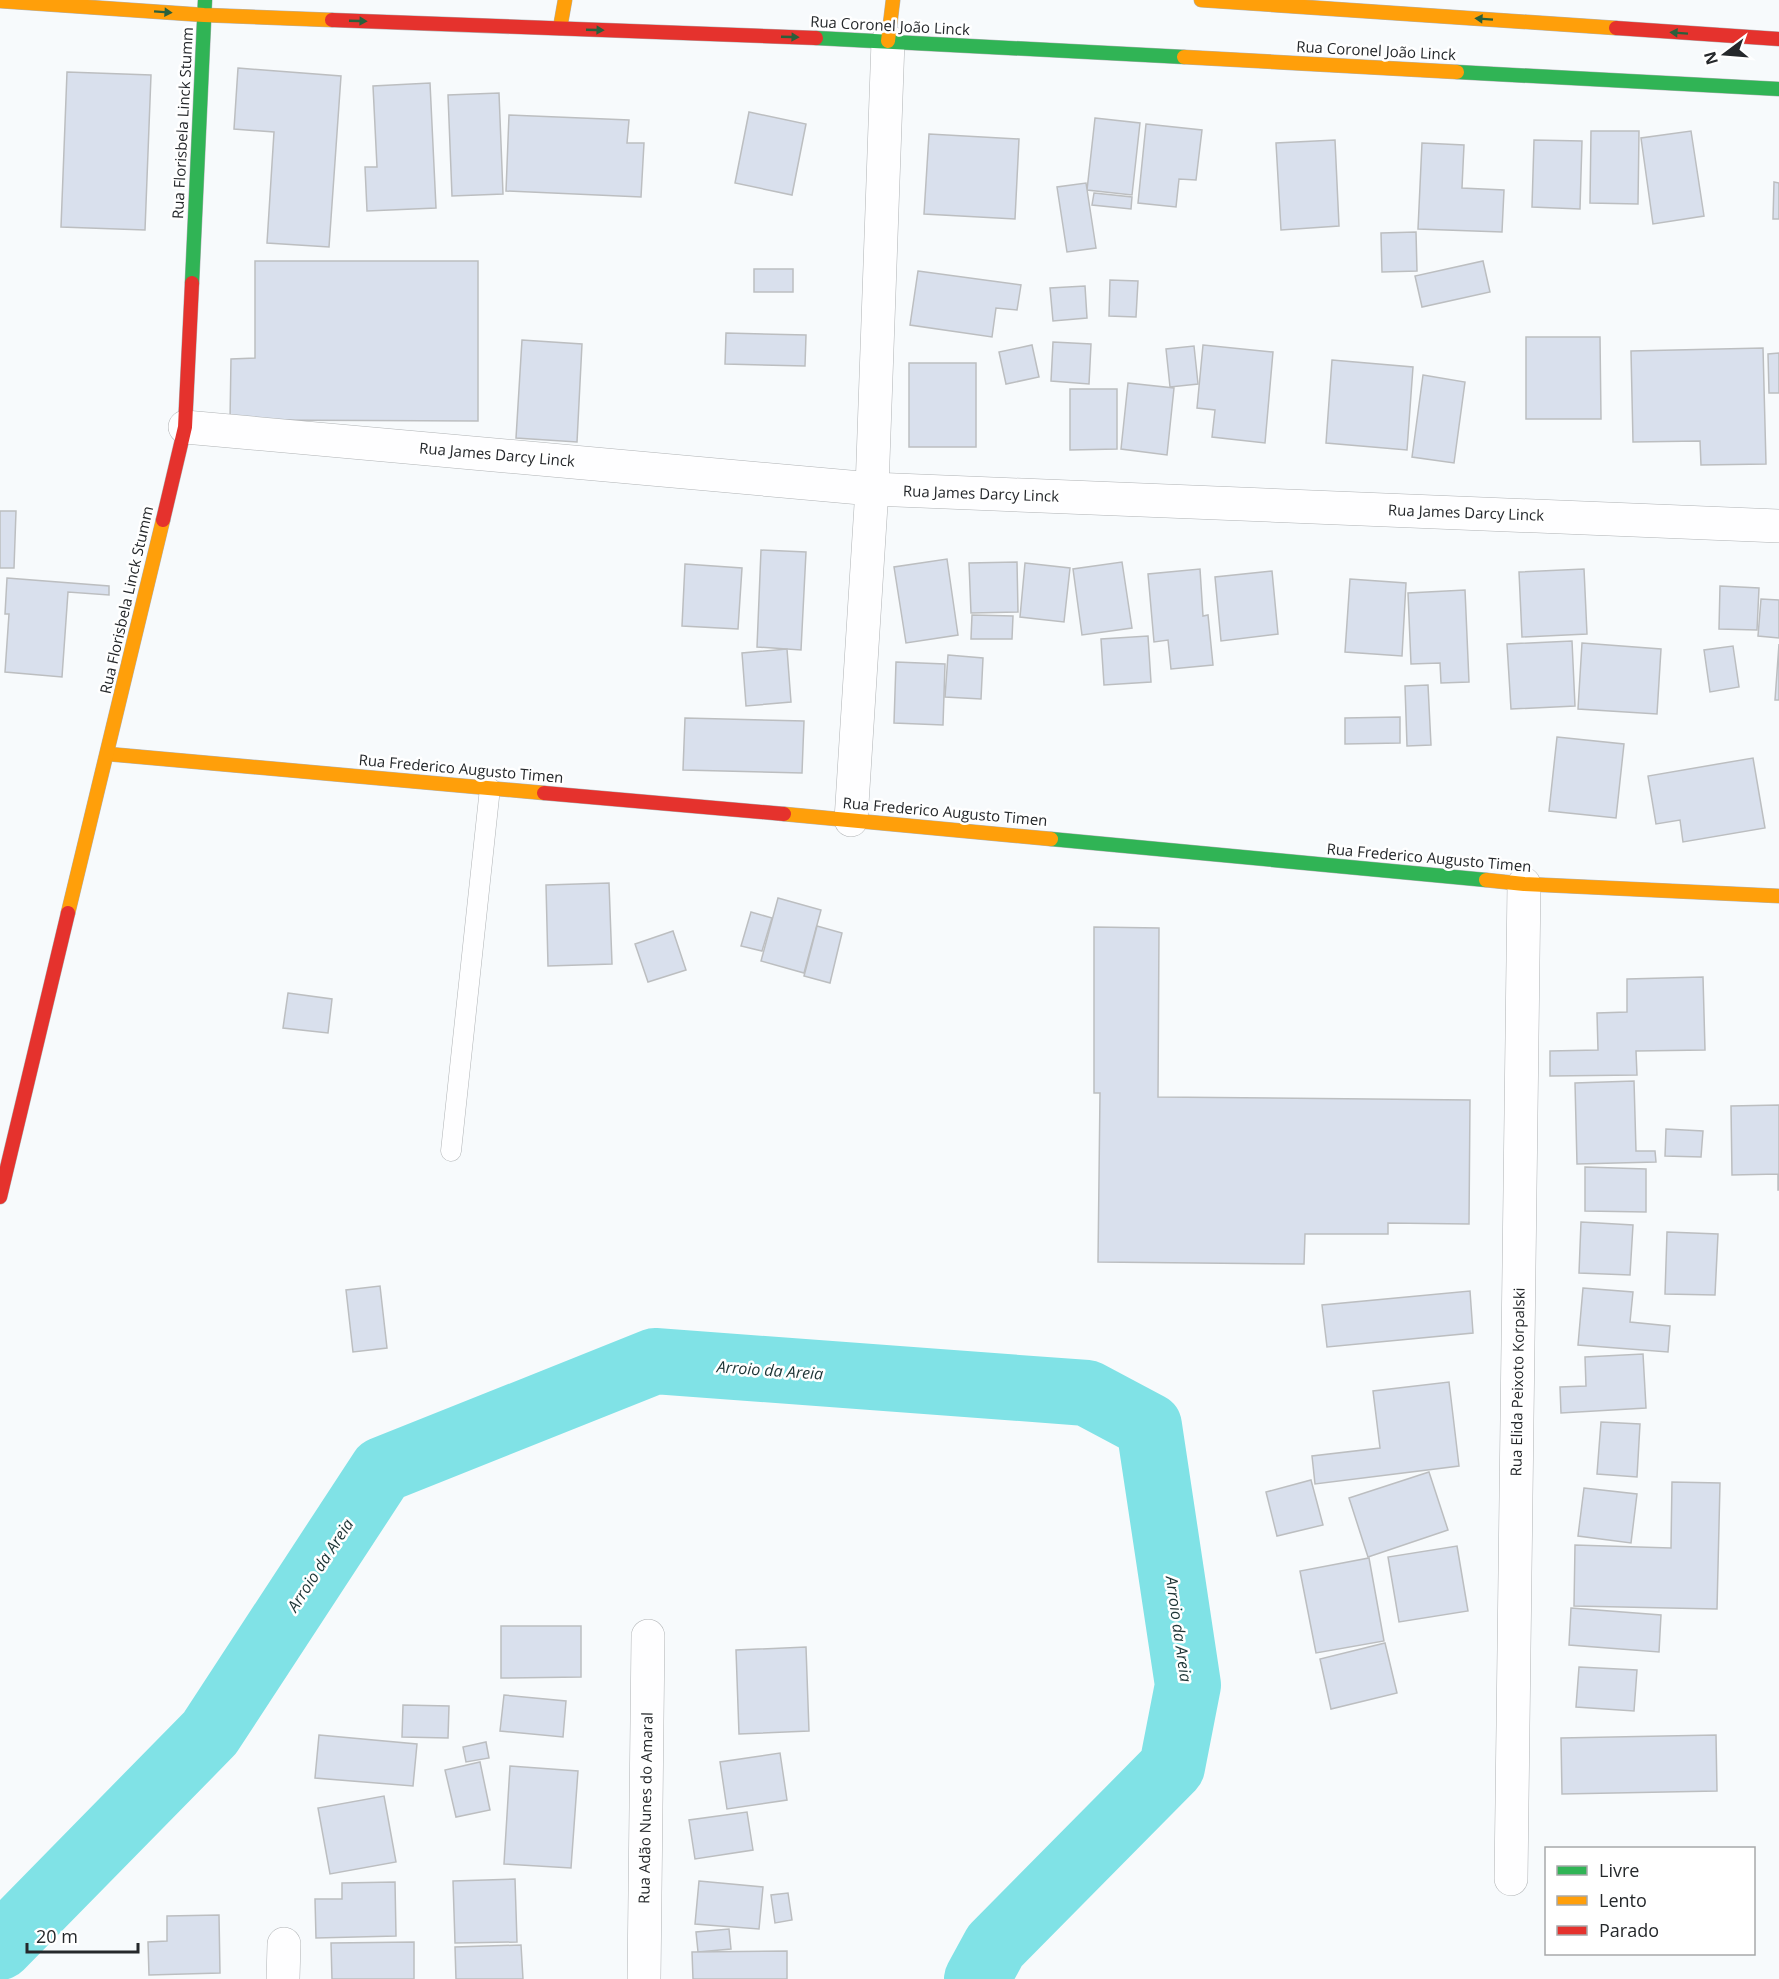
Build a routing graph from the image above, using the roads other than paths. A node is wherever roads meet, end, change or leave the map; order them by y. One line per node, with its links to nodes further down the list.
1 (205, 0): 6 (street, Rua Florisbela Linck Stumm)
2 (565, 0): 7 (street)
3 (893, 0): 9 (street)
4 (1202, 0): 8 (street, one-way to 4)
5 (0, 1): 6 (street, Rua Coronel João Linck, one-way to 6)
6 (204, 15): 7 (street, Rua Coronel João Linck, one-way to 7); 11 (street, Rua Florisbela Linck Stumm)
7 (560, 28): 9 (street, Rua Coronel João Linck, one-way to 9)
8 (1779, 39)
9 (888, 41): 10 (street, Rua Coronel João Linck); 12 (street)
10 (1779, 89)
11 (185, 427): 12 (street, Rua James Darcy Linck); 14 (street, Rua Florisbela Linck Stumm)
12 (872, 489): 13 (street, Rua James Darcy Linck); 16 (street)
13 (1779, 526)
14 (108, 754): 15 (street, Rua Frederico Augusto Timen); 20 (street, Rua Florisbela Linck Stumm)
15 (490, 788): 16 (street, Rua Frederico Augusto Timen); 19 (lane)
16 (851, 820): 17 (street, Rua Frederico Augusto Timen)
17 (1524, 884): 18 (street, Rua Frederico Augusto Timen); 22 (street, Rua Elida Peixoto Korpalski)
18 (1779, 896)
19 (451, 1151)
20 (0, 1197)
21 (648, 1636): 25 (street, Rua Adão Nunes do Amaral)
22 (1511, 1879)
23 (284, 1944): 24 (street)
24 (283, 1979)
25 (644, 1979)

